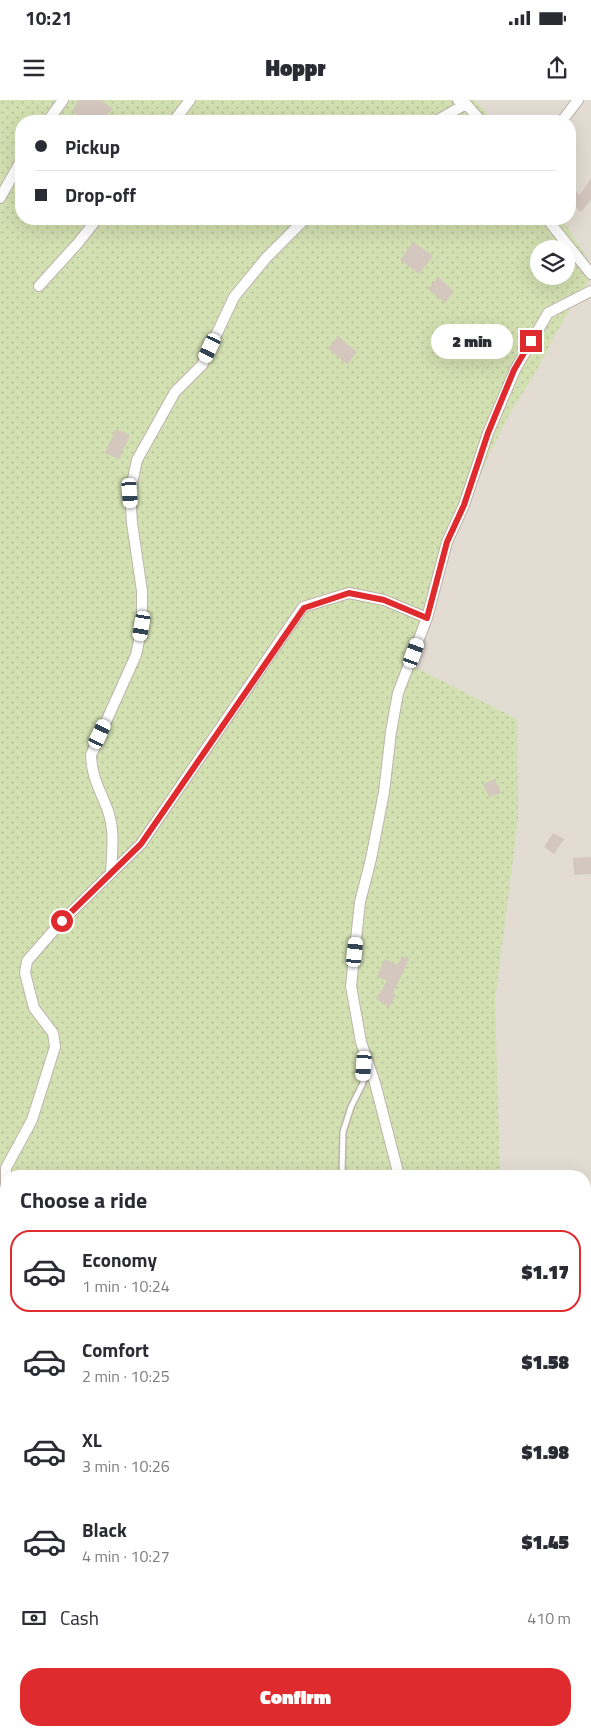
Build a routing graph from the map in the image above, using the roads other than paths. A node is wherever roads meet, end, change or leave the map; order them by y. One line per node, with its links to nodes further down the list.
1 (63, 100): 5 (street)
2 (190, 100): 6 (street)
3 (578, 100): 9 (street)
4 (462, 102): 7 (street); 8 (street)
5 (52, 115)
6 (179, 115)
7 (444, 115)
8 (475, 115)
9 (567, 115)
10 (15, 172): 11 (street)
11 (0, 198)
12 (92, 225): 16 (street)
13 (300, 225): 19 (street)
14 (552, 225): 15 (street)
15 (591, 274)
16 (39, 286)
17 (591, 291): 18 (street)
18 (427, 618): 19 (street); 20 (street)
19 (111, 873): 21 (street)
20 (366, 1058): 22 (lane); 23 (street)
21 (6, 1170)
22 (342, 1170)
23 (397, 1170)

